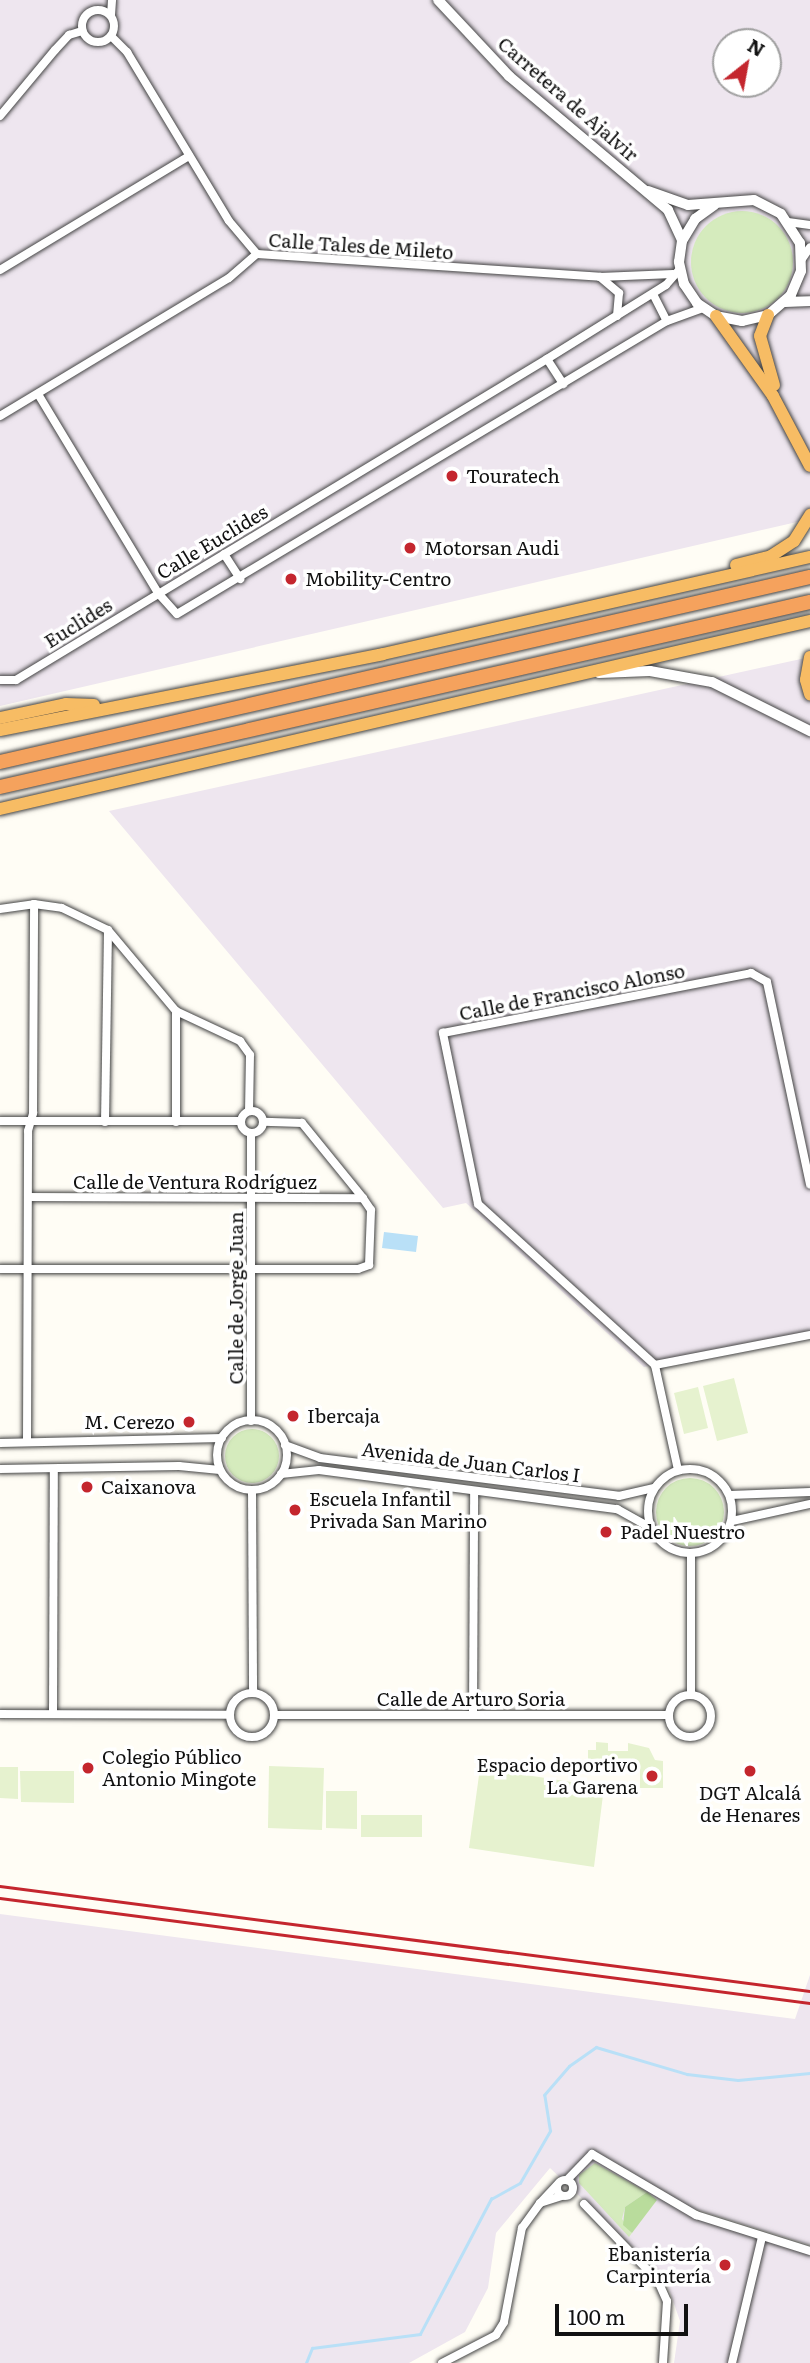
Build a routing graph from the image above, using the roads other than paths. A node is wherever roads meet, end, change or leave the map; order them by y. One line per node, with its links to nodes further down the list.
1 (94, 0): 4 (street)
2 (112, 0): 5 (street)
3 (438, 0): 10 (street, Carretera de Ajalvir)
4 (88, 12): 5 (street); 6 (street)
5 (111, 15): 7 (street)
6 (82, 31): 7 (street); 8 (street)
7 (111, 36): 9 (street)
8 (0, 116)
9 (189, 156): 16 (street); 18 (street)
10 (648, 191): 11 (street, Carretera de Ajalvir); 14 (street, Carretera de Ajalvir)
11 (714, 205): 12 (street); 14 (street)
12 (788, 222): 13 (street); 17 (street)
13 (810, 225)
14 (682, 241): 19 (street)
15 (810, 247): 17 (street)
16 (257, 254): 21 (street, Calle Tales de Mileto); 33 (street, Calle Tales de Mileto)
17 (802, 259): 20 (street)
18 (0, 270)
19 (676, 271): 21 (street, Calle Tales de Mileto); 23 (street, Calle Euclides); 26 (street)
20 (801, 271): 22 (street); 25 (street)
21 (600, 277): 28 (street)
22 (810, 283)
23 (653, 294): 28 (street, Calle Euclides); 30 (street)
24 (810, 301): 25 (street)
25 (785, 302): 27 (street)
26 (703, 308): 29 (street); 30 (street, Calle Euclides)
27 (768, 315): 29 (street); 35 (highway)
28 (617, 316): 31 (street, Calle Euclides)
29 (716, 316): 36 (highway)
30 (667, 321): 32 (street, Calle Euclides)
31 (547, 359): 32 (street); 38 (street, Calle Euclides)
32 (563, 384): 41 (street, Calle Euclides)
33 (38, 394): 34 (street, Calle Tales de Mileto); 42 (street)
34 (0, 416)
35 (810, 445)
36 (810, 466)
37 (810, 515): 43 (highway)
38 (224, 554): 41 (street); 42 (street, Calle Euclides)
39 (810, 557): 43 (highway)
40 (810, 577): 54 (highway)
41 (240, 579): 42 (street, Calle Euclides)
42 (158, 593): 48 (street, Euclides)
43 (644, 593): 50 (highway)
44 (810, 602): 55 (highway)
45 (810, 621): 47 (highway)
46 (810, 657): 49 (highway)
47 (585, 673): 53 (street); 56 (highway)
48 (0, 680)
49 (810, 694)
50 (111, 706): 51 (highway); 52 (highway)
51 (0, 718)
52 (0, 730)
53 (810, 731)
54 (0, 762)
55 (0, 787)
56 (78, 789): 57 (highway); 58 (highway)
57 (0, 803)
58 (0, 809)
59 (34, 904): 60 (street); 61 (street); 66 (street)
60 (0, 909)
61 (108, 930): 62 (street); 67 (street)
62 (176, 1012): 63 (street); 68 (street)
63 (249, 1110): 65 (street); 69 (street)
64 (0, 1121): 66 (street)
65 (240, 1121): 68 (street); 70 (street)
66 (31, 1122): 67 (street); 72 (street)
67 (105, 1122): 68 (street)
68 (176, 1122)
69 (264, 1122): 70 (street); 74 (street)
70 (251, 1133): 73 (street, Calle de Jorge Juan)
71 (810, 1184): 79 (street, Calle de Francisco Alonso)
72 (28, 1197): 73 (street, Calle de Ventura Rodríguez); 76 (street)
73 (253, 1197): 74 (street, Calle de Ventura Rodríguez); 77 (street, Calle de Jorge Juan)
74 (363, 1198): 77 (street)
75 (0, 1269): 76 (street)
76 (29, 1269): 77 (street); 82 (street)
77 (252, 1270): 80 (street, Calle de Jorge Juan)
78 (810, 1335): 79 (street)
79 (655, 1365): 88 (street)
80 (251, 1421): 81 (street); 84 (street)
81 (222, 1438): 82 (street); 87 (street)
82 (27, 1442): 83 (street)
83 (0, 1443)
84 (285, 1446): 89 (street); 90 (street, Avenida de Juan Carlos I)
85 (0, 1469): 86 (street)
86 (54, 1469): 87 (street); 102 (street)
87 (220, 1470): 91 (street)
88 (678, 1470): 90 (street); 94 (street)
89 (281, 1474): 91 (street); 92 (street, Avenida de Juan Carlos I)
90 (654, 1488): 97 (street)
91 (252, 1490): 99 (street)
92 (474, 1491): 97 (street, Avenida de Juan Carlos I); 103 (street)
93 (810, 1492): 94 (street)
94 (730, 1495): 96 (street)
95 (810, 1504): 96 (street)
96 (732, 1521): 98 (street)
97 (651, 1528): 98 (street)
98 (691, 1554): 100 (street)
99 (253, 1693): 104 (street); 105 (street)
100 (691, 1695): 106 (street); 106 (street)
101 (0, 1714): 102 (street)
102 (53, 1714): 104 (street)
103 (472, 1714): 105 (street, Calle de Arturo Soria); 106 (street, Calle de Arturo Soria)
104 (230, 1715): 105 (street)
105 (274, 1715)
106 (669, 1715)
107 (563, 2181): 108 (street); 109 (street); 110 (street); 112 (street)
108 (573, 2189): 109 (street); 111 (street)
109 (564, 2197): 110 (street); 111 (street)
110 (540, 2203): 114 (street)
111 (584, 2204): 115 (street)
112 (762, 2237): 113 (street); 116 (street)
113 (810, 2250)
114 (442, 2363)
115 (663, 2363)
116 (732, 2363)

